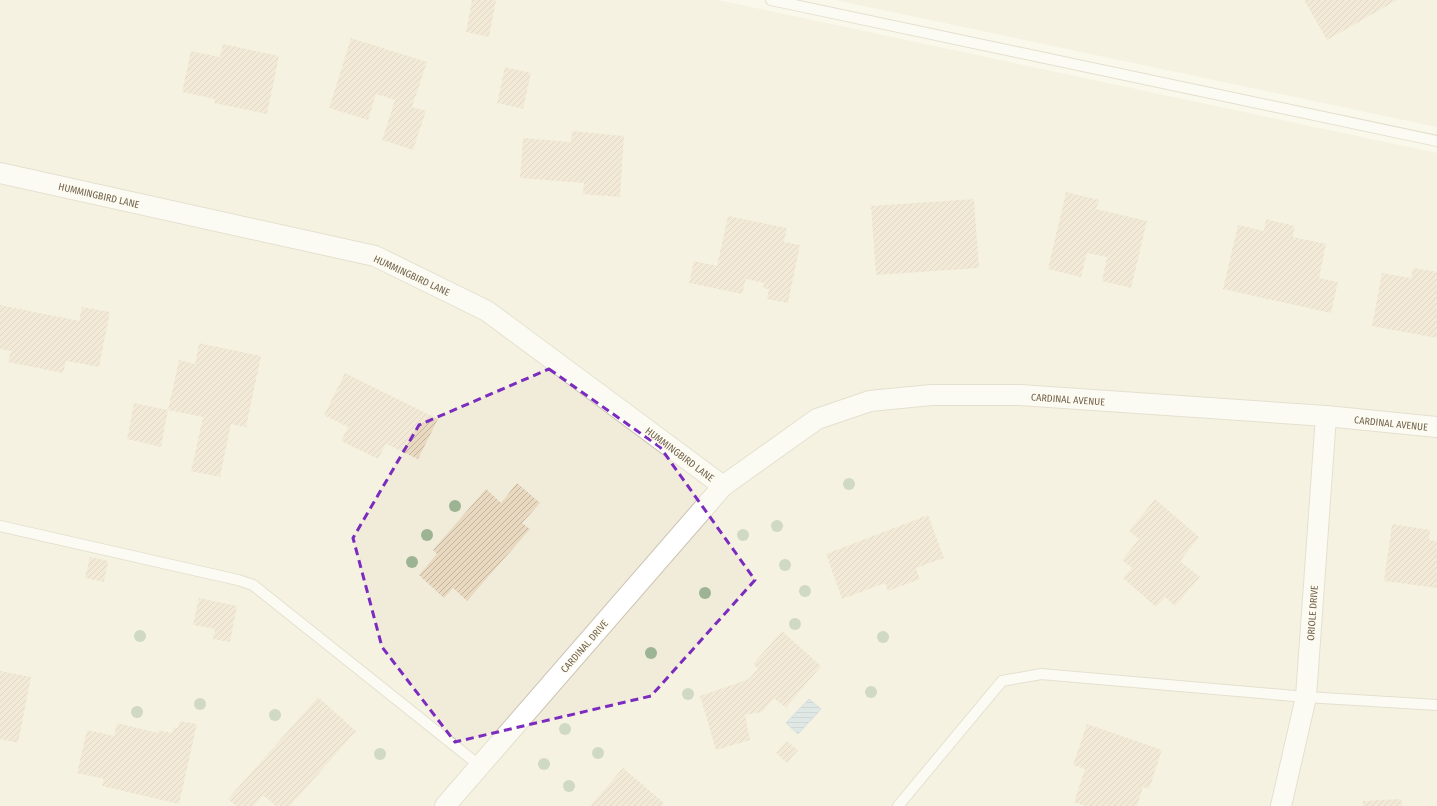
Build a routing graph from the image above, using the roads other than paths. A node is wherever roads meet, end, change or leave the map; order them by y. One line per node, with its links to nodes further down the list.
1 (771, 0): 2 (lane)
2 (1437, 140)
3 (0, 173): 6 (street, HUMMINGBIRD LANE)
4 (1326, 416): 5 (street, CARDINAL AVENUE); 6 (street, CARDINAL AVENUE); 8 (street, ORIOLE DRIVE)
5 (1437, 427)
6 (723, 486): 10 (street, CARDINAL DRIVE)
7 (0, 526): 10 (lane)
8 (1306, 698): 9 (lane); 12 (lane); 13 (street, ORIOLE DRIVE)
9 (1437, 705)
10 (480, 766): 11 (street, CARDINAL DRIVE)
11 (445, 806)
12 (898, 806)
13 (1280, 806)

